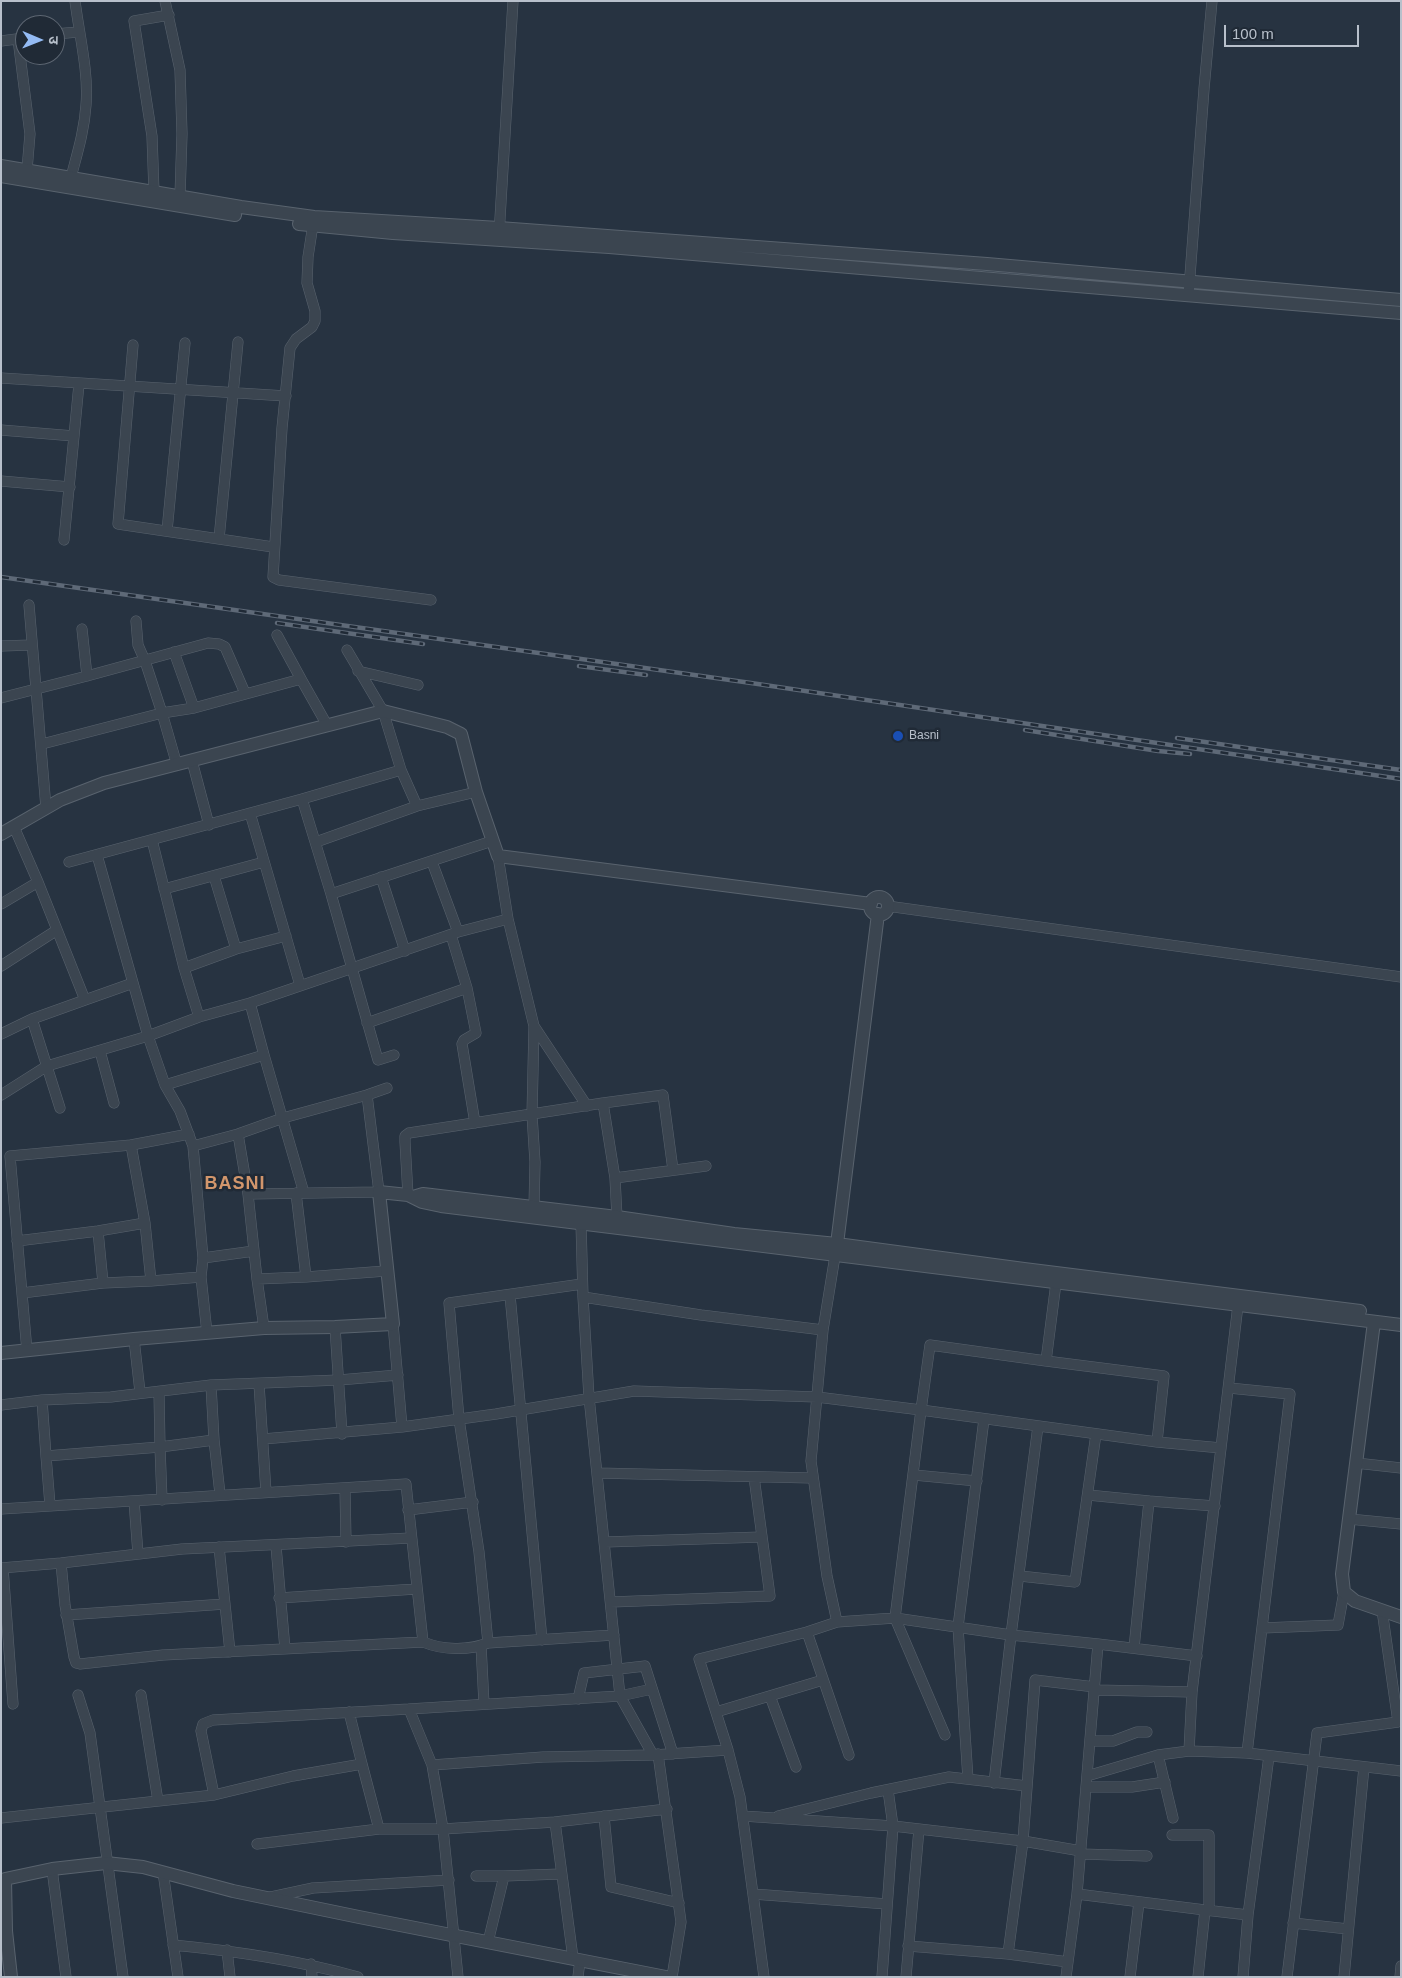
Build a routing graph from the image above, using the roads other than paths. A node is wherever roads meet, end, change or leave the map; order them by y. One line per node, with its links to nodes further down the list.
1 (74, 1): 6 (street)
2 (165, 1): 5 (street)
3 (512, 1): 18 (street)
4 (1212, 1): 19 (street)
5 (169, 15): 15 (street); 16 (street)
6 (78, 32): 7 (street); 14 (street)
7 (65, 33)
8 (15, 39): 9 (street)
9 (1, 41)
10 (24, 65): 12 (street)
11 (1, 166): 12 (street)
12 (27, 170): 14 (street)
13 (1, 176): 14 (street)
14 (70, 182): 15 (street); 17 (street)
15 (154, 192): 16 (street)
16 (180, 196): 17 (street)
17 (314, 222): 18 (street); 31 (street)
18 (499, 234): 19 (street); 20 (street)
19 (1190, 281): 20 (street); 21 (street)
20 (1189, 294): 22 (street)
21 (1401, 300)
22 (1401, 312)
23 (238, 342): 30 (street)
24 (184, 343): 29 (street)
25 (133, 345): 28 (street)
26 (1, 378): 27 (street)
27 (79, 384): 28 (street); 33 (street)
28 (130, 388): 29 (street); 36 (street)
29 (181, 390): 30 (street); 36 (street)
30 (232, 393): 31 (street); 37 (street)
31 (286, 396): 39 (street)
32 (1, 430): 33 (street)
33 (74, 436): 35 (street)
34 (1, 481): 35 (street)
35 (70, 487): 38 (street)
36 (168, 531): 37 (street)
37 (219, 539): 39 (street)
38 (64, 540)
39 (273, 547): 40 (street)
40 (431, 600)
41 (29, 605): 45 (street)
42 (136, 621): 49 (street)
43 (82, 629): 51 (street)
44 (277, 635): 52 (street)
45 (32, 645): 46 (street); 54 (street)
46 (1, 646)
47 (347, 650): 50 (street)
48 (174, 652): 49 (street); 55 (street); 57 (street)
49 (145, 661): 51 (street); 59 (street)
50 (358, 671): 53 (street); 58 (street)
51 (88, 676): 54 (street)
52 (301, 679): 55 (street); 60 (street)
53 (418, 685)
54 (36, 690): 56 (street); 61 (street)
55 (245, 693): 57 (street)
56 (1, 698)
57 (194, 708): 59 (street)
58 (383, 710): 60 (street); 64 (street); 65 (street)
59 (162, 713): 61 (street); 63 (street)
60 (327, 725): 62 (street)
61 (42, 744): 68 (street)
62 (192, 761): 63 (street); 70 (street)
63 (177, 765): 68 (street)
64 (401, 770): 66 (street); 67 (street)
65 (476, 792): 67 (street); 74 (street)
66 (302, 799): 69 (street); 75 (street)
67 (417, 806): 75 (street)
68 (46, 808): 71 (street)
69 (250, 813): 70 (street); 79 (street)
70 (209, 825): 73 (street)
71 (14, 827): 72 (street); 83 (street)
72 (1, 834)
73 (152, 840): 76 (street); 84 (street)
74 (492, 841): 77 (street); 80 (street)
75 (316, 842): 85 (street)
76 (97, 855): 78 (street); 98 (street)
77 (498, 856): 87 (street); 88 (street)
78 (69, 862)
79 (264, 862): 81 (street); 91 (street)
80 (432, 862): 82 (street); 90 (street)
81 (214, 876): 84 (street); 92 (street)
82 (381, 877): 85 (street); 93 (street)
83 (38, 882): 86 (street); 89 (street)
84 (164, 889): 96 (street)
85 (331, 894): 95 (street)
86 (1, 904)
87 (879, 908): 97 (street); 142 (street)
88 (508, 919): 90 (street); 106 (street)
89 (57, 930): 94 (street); 101 (street)
90 (455, 933): 93 (street); 100 (street)
91 (286, 936): 92 (street); 99 (street)
92 (236, 950): 96 (street)
93 (405, 951): 95 (street)
94 (1, 966)
95 (352, 967): 99 (street); 105 (street)
96 (184, 968): 103 (street)
97 (1401, 977)
98 (133, 983): 101 (street); 108 (street)
99 (300, 985): 102 (street)
100 (466, 988): 105 (street); 123 (street)
101 (85, 1000): 104 (street)
102 (250, 1003): 103 (street); 110 (street)
103 (199, 1017): 108 (street)
104 (32, 1019): 107 (street); 112 (street)
105 (366, 1023): 111 (street)
106 (534, 1026): 119 (street); 121 (street)
107 (1, 1034)
108 (148, 1036): 109 (street); 113 (street)
109 (100, 1051): 112 (street); 117 (street)
110 (264, 1055): 113 (street); 122 (street)
111 (394, 1055)
112 (47, 1066): 115 (street); 120 (street)
113 (166, 1086): 124 (street)
114 (387, 1088): 116 (street)
115 (1, 1095)
116 (367, 1095): 122 (street); 132 (street)
117 (114, 1103)
118 (603, 1103): 119 (street); 130 (street); 131 (street)
119 (587, 1106): 121 (street)
120 (60, 1108)
121 (532, 1115): 123 (street); 136 (street)
122 (283, 1118): 125 (street); 133 (street)
123 (475, 1123): 135 (street)
124 (189, 1134): 126 (street); 127 (street)
125 (238, 1134): 127 (street); 134 (street)
126 (131, 1145): 128 (street); 138 (street)
127 (193, 1146): 144 (street)
128 (6, 1157): 141 (street)
129 (706, 1166): 130 (street)
130 (673, 1170): 131 (street)
131 (615, 1178): 137 (street)
132 (379, 1192): 133 (street); 135 (street); 145 (street)
133 (300, 1193): 134 (street); 148 (street)
134 (248, 1194): 143 (street)
135 (411, 1196): 136 (street); 139 (street)
136 (534, 1207): 137 (street)
137 (617, 1217): 142 (street)
138 (145, 1223): 140 (street); 150 (street)
139 (581, 1223): 142 (street); 153 (street)
140 (98, 1231): 141 (street); 151 (street)
141 (18, 1241): 154 (street)
142 (836, 1250): 146 (street); 164 (street)
143 (254, 1251): 144 (street); 149 (street)
144 (203, 1258): 147 (street)
145 (386, 1272): 148 (street); 160 (street)
146 (1023, 1274): 152 (street); 158 (street)
147 (201, 1277): 150 (street); 165 (street)
148 (306, 1277): 149 (street)
149 (257, 1279): 163 (street)
150 (151, 1281): 151 (street)
151 (103, 1283): 154 (street)
152 (1056, 1283): 157 (street); 169 (street)
153 (582, 1284): 155 (street); 156 (street)
154 (22, 1293): 167 (street)
155 (510, 1295): 181 (street); 183 (street)
156 (583, 1297): 164 (street); 177 (street)
157 (1238, 1305): 159 (street); 174 (street)
158 (1401, 1316)
159 (1374, 1322): 161 (street); 195 (street)
160 (393, 1324): 162 (street); 170 (street)
161 (1401, 1325)
162 (335, 1327): 163 (street); 171 (street)
163 (264, 1328): 165 (street)
164 (823, 1330): 178 (street)
165 (207, 1333): 166 (street)
166 (134, 1339): 167 (street); 175 (street)
167 (27, 1351): 168 (street)
168 (1, 1353)
169 (1046, 1361): 182 (street); 191 (street)
170 (398, 1375): 171 (street); 186 (street)
171 (338, 1380): 172 (street); 187 (street)
172 (259, 1384): 173 (street); 189 (street)
173 (211, 1385): 176 (street); 190 (street)
174 (1229, 1388): 193 (street); 238 (street)
175 (140, 1392): 176 (street); 179 (street)
176 (159, 1392): 192 (street)
177 (589, 1397): 178 (street); 181 (street); 197 (street)
178 (817, 1397): 182 (street); 200 (street)
179 (42, 1400): 180 (street); 194 (street)
180 (1, 1405)
181 (520, 1410): 183 (street); 242 (street)
182 (921, 1410): 184 (street); 198 (street)
183 (459, 1419): 186 (street); 209 (street)
184 (984, 1419): 185 (street); 201 (street)
185 (1038, 1426): 188 (street); 225 (street)
186 (402, 1427): 187 (street)
187 (342, 1434): 189 (street)
188 (1096, 1434): 191 (street); 205 (street)
189 (263, 1439): 203 (street)
190 (214, 1440): 192 (street); 204 (street)
191 (1157, 1442): 193 (street)
192 (160, 1447): 194 (street); 206 (street)
193 (1221, 1448): 211 (street)
194 (46, 1456): 210 (street)
195 (1356, 1463): 196 (street); 214 (street)
196 (1401, 1468)
197 (598, 1473): 199 (street); 219 (street)
198 (914, 1475): 201 (street); 234 (street)
199 (754, 1477): 200 (street); 216 (street)
200 (812, 1478): 236 (street)
201 (977, 1481): 237 (street)
202 (345, 1488): 203 (street); 213 (street); 218 (street)
203 (266, 1492): 204 (street)
204 (220, 1494): 206 (street)
205 (1088, 1495): 208 (street); 225 (street)
206 (162, 1500): 207 (street)
207 (134, 1501): 210 (street); 222 (street)
208 (1149, 1501): 211 (street); 246 (street)
209 (473, 1502): 213 (street); 244 (street)
210 (50, 1506): 212 (street)
211 (1214, 1506): 249 (street)
212 (1, 1509)
213 (408, 1510): 217 (street)
214 (1349, 1518): 215 (street); 227 (street)
215 (1401, 1524)
216 (762, 1537): 219 (street); 229 (street)
217 (411, 1538): 218 (street); 226 (street)
218 (346, 1542): 220 (street)
219 (604, 1542): 229 (street)
220 (276, 1546): 221 (street); 228 (street)
221 (220, 1547): 222 (street); 230 (street)
222 (138, 1554): 223 (street)
223 (62, 1563): 224 (street); 232 (street)
224 (2, 1568): 235 (street)
225 (1020, 1576): 241 (street)
226 (416, 1590): 228 (street); 243 (street)
227 (1344, 1592): 231 (street); 238 (street)
228 (279, 1598): 247 (street)
229 (611, 1602): 240 (street)
230 (225, 1604): 232 (street); 248 (street)
231 (1382, 1610): 233 (street); 251 (street)
232 (66, 1615): 248 (street)
233 (1401, 1617)
234 (895, 1618): 236 (street); 237 (street); 268 (street)
235 (4, 1619): 261 (street)
236 (836, 1622): 239 (street)
237 (958, 1627): 241 (street); 285 (street)
238 (1262, 1628): 272 (street)
239 (807, 1632): 252 (street); 265 (street)
240 (614, 1635): 242 (street); 250 (street)
241 (1010, 1635): 245 (street); 287 (street)
242 (542, 1640): 244 (street)
243 (423, 1642): 244 (street); 247 (street)
244 (485, 1644): 262 (street)
245 (1098, 1644): 246 (street); 253 (street)
246 (1134, 1648): 249 (street)
247 (285, 1649): 248 (street)
248 (230, 1652)
249 (1197, 1656): 255 (street)
250 (618, 1669): 254 (street); 258 (street); 260 (street)
251 (1396, 1672): 266 (street)
252 (823, 1680): 259 (street); 275 (street)
253 (1095, 1689): 255 (street); 269 (street); 288 (street)
254 (652, 1690): 258 (street); 273 (street)
255 (1192, 1692): 271 (street)
256 (78, 1695): 293 (street)
257 (141, 1695): 292 (street)
258 (620, 1696): 260 (street); 274 (street)
259 (770, 1696): 265 (street); 281 (street)
260 (578, 1699): 262 (street)
261 (13, 1704)
262 (484, 1704): 263 (street)
263 (409, 1709): 264 (street); 280 (street)
264 (349, 1712): 279 (street); 291 (street)
265 (716, 1712): 270 (street)
266 (1400, 1722): 278 (street)
267 (1147, 1732): 269 (street)
268 (945, 1735)
269 (1090, 1741): 284 (street)
270 (728, 1750): 273 (street); 296 (street)
271 (1189, 1751): 272 (street); 276 (street)
272 (1247, 1753): 277 (street)
273 (673, 1754): 274 (street)
274 (656, 1755): 280 (street); 294 (street)
275 (849, 1755)
276 (1158, 1755): 284 (street); 286 (street)
277 (1269, 1756): 278 (street); 325 (street)
278 (1312, 1761): 282 (street); 326 (street)
279 (362, 1764): 291 (street); 302 (street)
280 (432, 1765): 303 (street)
281 (796, 1767)
282 (1364, 1767): 283 (street); 327 (street)
283 (1401, 1771)
284 (1087, 1776): 289 (street)
285 (968, 1780): 287 (street); 290 (street)
286 (1165, 1782): 289 (street); 299 (street)
287 (994, 1783): 288 (street)
288 (1027, 1786): 306 (street)
289 (1086, 1787): 308 (street)
290 (888, 1790): 298 (street); 301 (street)
291 (214, 1795): 292 (street)
292 (158, 1801): 293 (street)
293 (100, 1808): 297 (street); 310 (street)
294 (667, 1809): 295 (street); 322 (street)
295 (604, 1816): 300 (street); 322 (street)
296 (743, 1816): 298 (street); 318 (street)
297 (1, 1818)
298 (766, 1818): 301 (street)
299 (1173, 1818)
300 (554, 1822): 303 (street); 313 (street)
301 (893, 1826): 304 (street); 323 (street)
302 (379, 1829): 303 (street); 307 (street)
303 (443, 1829): 317 (street)
304 (919, 1829): 306 (street); 331 (street)
305 (1172, 1835): 324 (street)
306 (1023, 1841): 308 (street); 333 (street)
307 (256, 1844)
308 (1081, 1853): 309 (street); 319 (street)
309 (1146, 1856)
310 (106, 1863): 311 (street); 312 (street); 341 (street)
311 (52, 1869): 314 (street); 340 (street)
312 (163, 1872): 320 (street); 330 (street)
313 (561, 1874): 316 (street); 334 (street)
314 (3, 1876): 339 (street)
315 (476, 1876): 316 (street)
316 (504, 1876): 329 (street)
317 (449, 1880): 320 (street); 328 (street)
318 (753, 1894): 323 (street); 350 (street)
319 (1077, 1894): 321 (street); 335 (street)
320 (268, 1898): 328 (street)
321 (1139, 1902): 324 (street); 354 (street)
322 (679, 1904): 349 (street)
323 (887, 1904): 351 (street)
324 (1207, 1910): 325 (street); 355 (street)
325 (1248, 1915): 356 (street)
326 (1293, 1923): 327 (street); 357 (street)
327 (1348, 1929): 358 (street)
328 (453, 1935): 329 (street); 346 (street)
329 (488, 1942): 334 (street)
330 (173, 1945): 332 (street); 342 (street)
331 (908, 1946): 333 (street); 352 (street)
332 (226, 1950): 336 (street); 343 (street)
333 (1008, 1954): 335 (street)
334 (576, 1959): 338 (street); 347 (street)
335 (1068, 1962): 353 (street)
336 (311, 1964): 344 (street); 345 (street)
337 (1401, 1966): 359 (street)
338 (643, 1975): 348 (street)
339 (11, 1977)
340 (66, 1977)
341 (123, 1977)
342 (178, 1977)
343 (230, 1977)
344 (312, 1977)
345 (358, 1977)
346 (458, 1977)
347 (578, 1977)
348 (666, 1977)
349 (672, 1977)
350 (764, 1977)
351 (882, 1977)
352 (906, 1977)
353 (1066, 1977)
354 (1130, 1977)
355 (1198, 1977)
356 (1243, 1977)
357 (1287, 1977)
358 (1344, 1977)
359 (1400, 1977)

